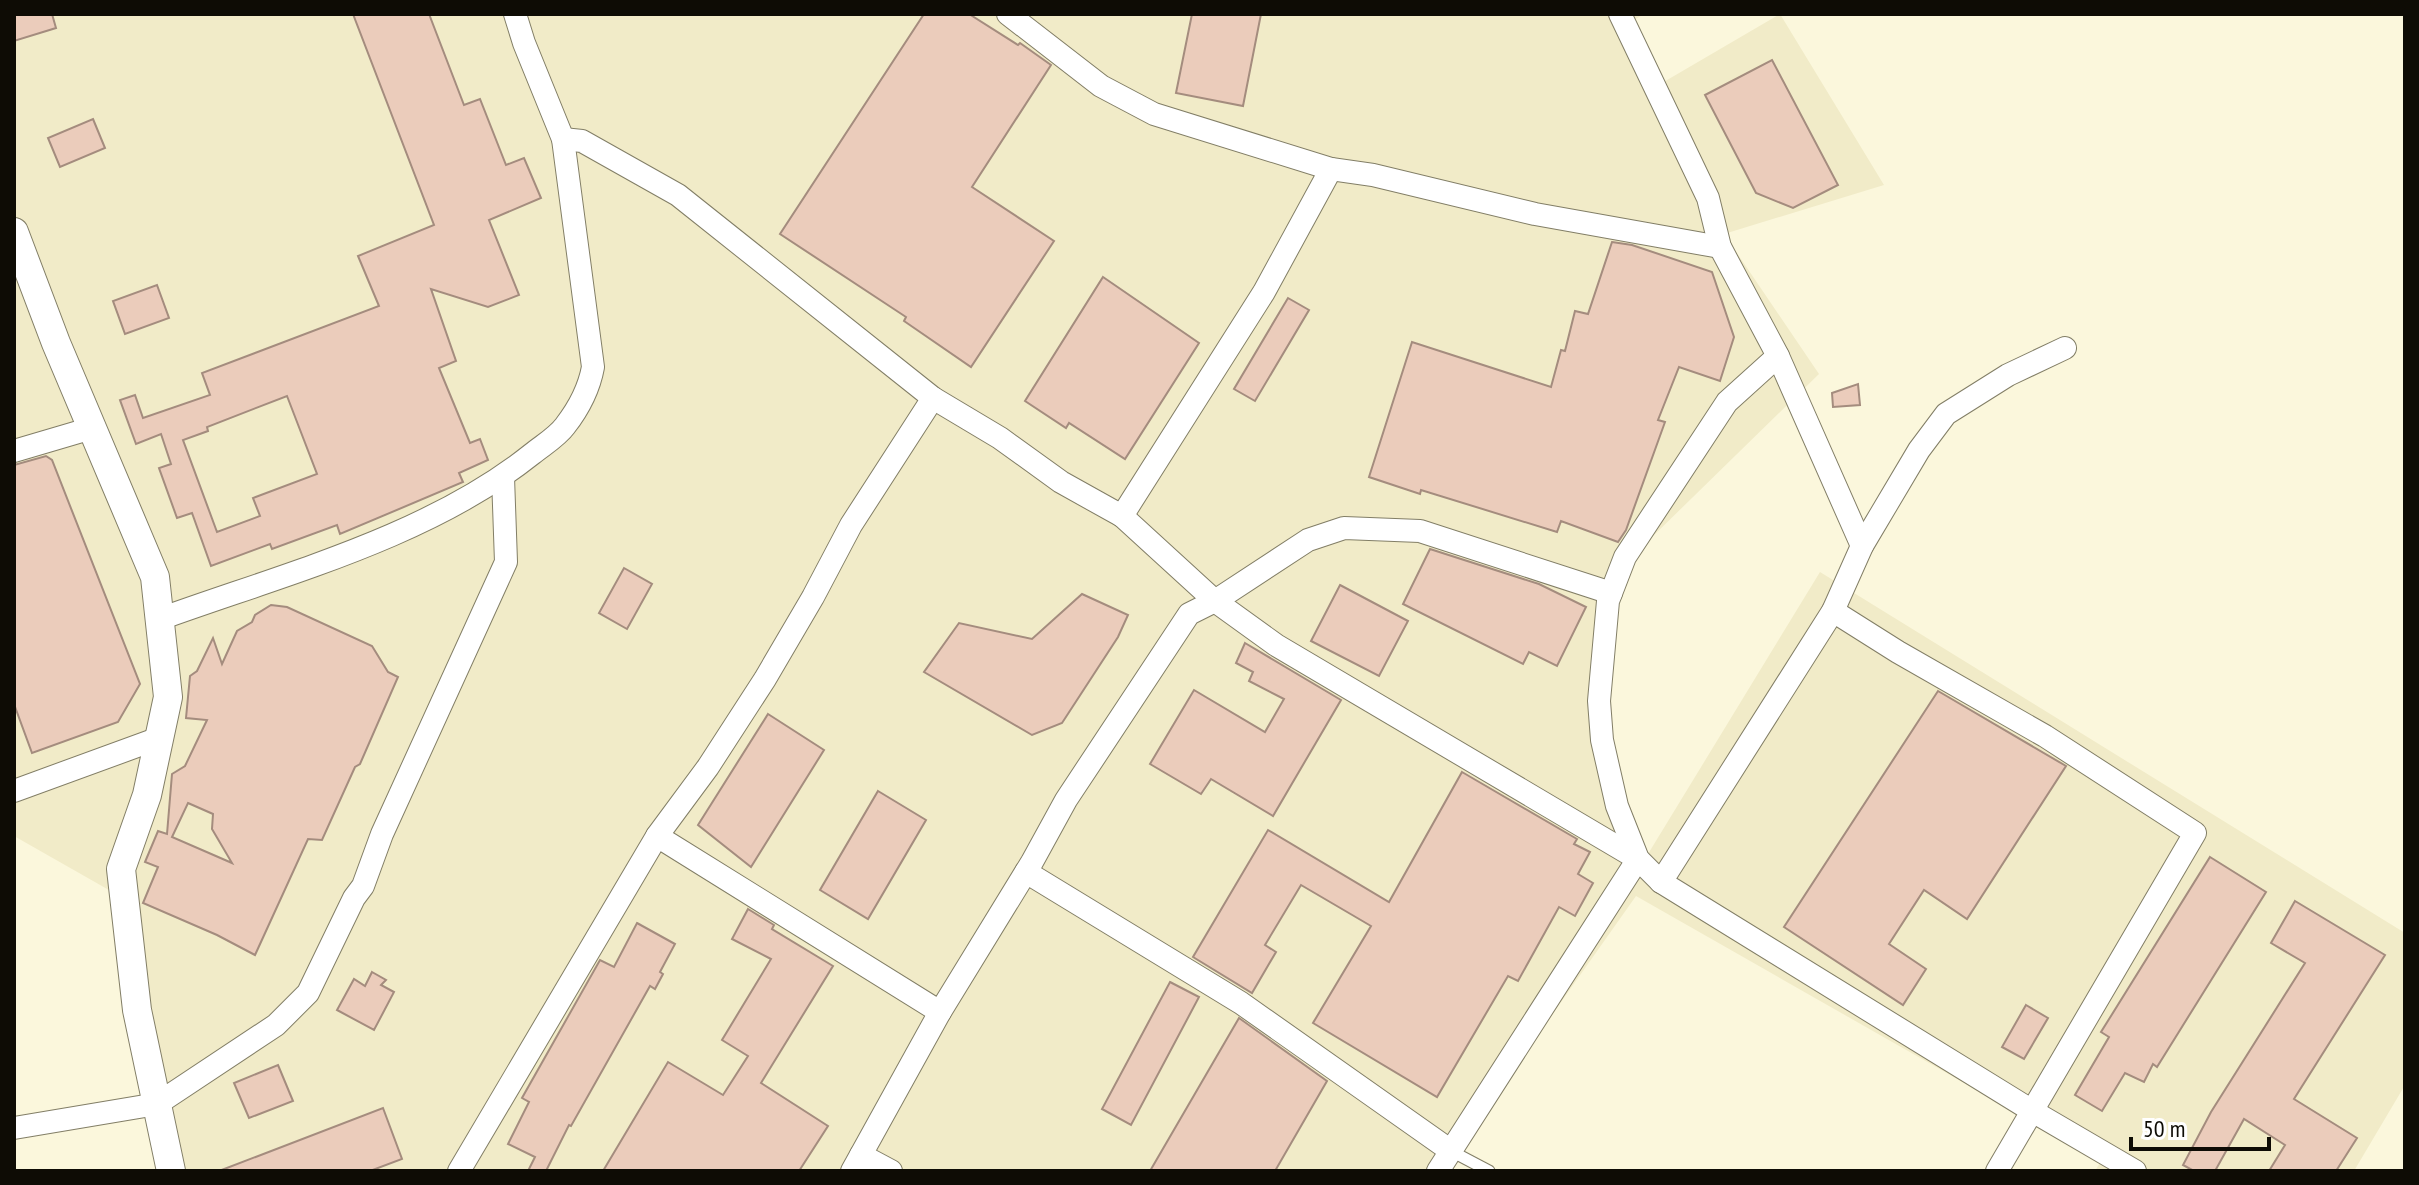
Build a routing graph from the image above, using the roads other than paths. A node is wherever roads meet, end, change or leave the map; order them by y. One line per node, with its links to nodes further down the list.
1 (515, 14): 4 (street)
2 (1008, 14): 5 (street)
3 (1620, 14): 7 (street)
4 (563, 139): 10 (street); 13 (street)
5 (1331, 169): 7 (street); 14 (street)
6 (14, 232): 11 (street)
7 (1720, 247): 9 (street)
8 (2065, 348): 15 (street)
9 (1778, 356): 15 (street); 16 (street)
10 (933, 398): 14 (street); 22 (street)
11 (92, 428): 12 (street); 19 (street)
12 (14, 451)
13 (503, 477): 19 (street); 27 (street)
14 (1122, 516): 17 (street)
15 (1862, 546): 18 (street)
16 (1611, 593): 17 (street); 23 (street)
17 (1215, 601): 23 (street); 24 (street)
18 (1833, 611): 25 (street); 28 (street)
19 (160, 619): 20 (street)
20 (159, 738): 21 (street); 27 (street)
21 (14, 791)
22 (657, 836): 26 (street); 33 (street)
23 (1638, 859): 25 (street); 30 (street)
24 (1026, 872): 26 (street); 30 (street)
25 (1661, 882): 28 (street)
26 (940, 1012): 31 (street)
27 (157, 1104): 29 (street); 32 (street)
28 (2034, 1112): 37 (street); 38 (street)
29 (14, 1128)
30 (1451, 1151): 35 (street); 36 (lane)
31 (856, 1163): 34 (street)
32 (171, 1171)
33 (459, 1171)
34 (891, 1171)
35 (1438, 1171)
36 (1489, 1171)
37 (1997, 1171)
38 (2135, 1171)

